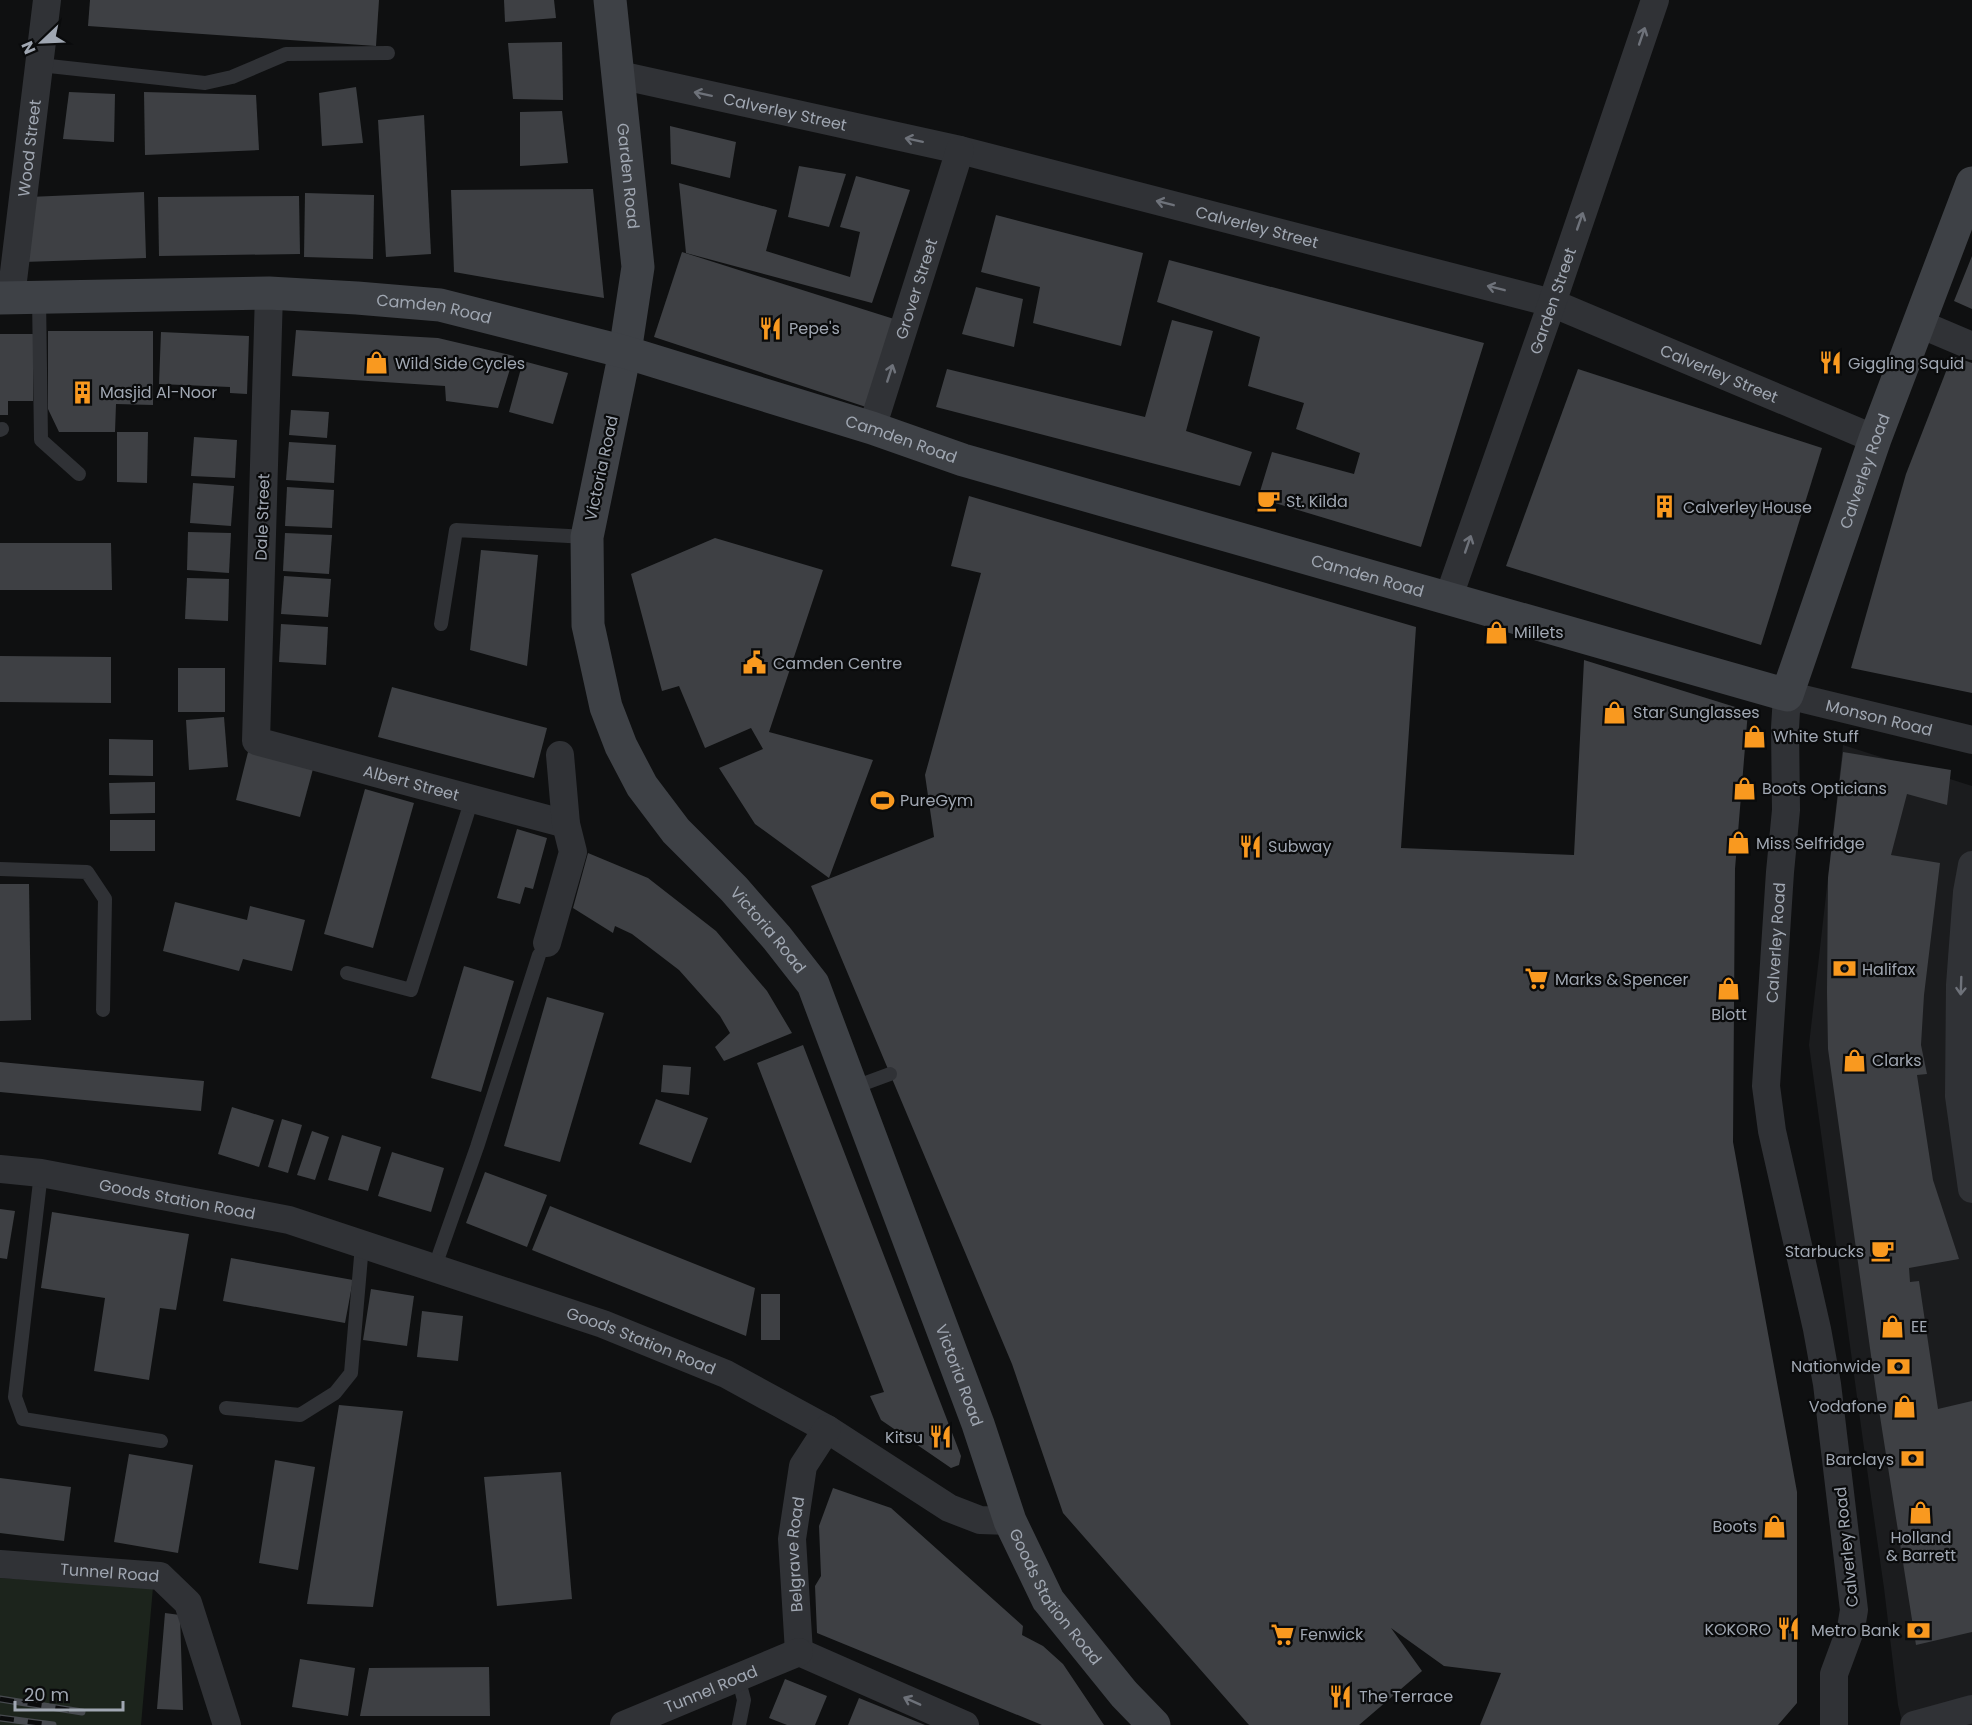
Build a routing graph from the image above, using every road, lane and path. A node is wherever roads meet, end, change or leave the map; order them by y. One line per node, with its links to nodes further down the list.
1 (47, 0): 5 (street, Wood Street)
2 (610, 0): 6 (street, Garden Road)
3 (1655, 0): 11 (street, Garden Street, one-way to 3)
4 (388, 53): 5 (lane)
5 (40, 65): 10 (street, Wood Street)
6 (619, 75): 7 (street, Calverley Street, one-way to 6); 14 (street, Garden Road)
7 (960, 150): 11 (street, Calverley Street, one-way to 7); 15 (street, Grover Street, one-way to 7)
8 (1972, 183): 12 (street, Calverley Road)
9 (269, 293): 10 (street, Camden Road); 14 (street, Camden Road); 23 (street, Dale Street)
10 (17, 297): 17 (lane)
11 (1552, 303): 16 (street, Calverley Street); 19 (street, Garden Street, one-way to 11)
12 (1920, 324): 13 (street); 16 (street, Calverley Road)
13 (1972, 346)
14 (625, 352): 15 (street, Camden Road); 18 (street, Victoria Road)
15 (872, 428): 19 (street, Camden Road)
16 (1875, 440): 21 (street, Calverley Road)
17 (79, 474)
18 (586, 537): 20 (lane); 33 (street, Victoria Road)
19 (1448, 599): 21 (street, Camden Road)
20 (441, 624)
21 (1787, 695): 22 (street, Monson Road); 54 (street, Calverley Road)
22 (1972, 740)
23 (256, 741): 25 (street, Albert Street)
24 (560, 755): 26 (street)
25 (472, 799): 26 (street, Albert Street); 30 (lane)
26 (566, 824): 29 (street)
27 (1972, 865): 36 (street, one-way to 36)
28 (0, 869): 31 (lane)
29 (543, 949): 38 (lane)
30 (347, 973)
31 (103, 1010)
32 (890, 1074): 33 (lane)
33 (851, 1088): 42 (street, Victoria Road)
34 (0, 1169): 35 (street, Goods Station Road)
35 (41, 1173): 37 (street, Goods Station Road); 41 (lane)
36 (1972, 1189)
37 (362, 1245): 38 (street, Goods Station Road); 39 (lane)
38 (434, 1269): 40 (street, Goods Station Road)
39 (226, 1408)
40 (827, 1429): 42 (street, Goods Station Road); 44 (street, Belgrave Road)
41 (161, 1441)
42 (1010, 1521): 46 (street, Goods Station Road)
43 (0, 1564): 48 (street, Tunnel Road)
44 (799, 1652): 45 (street, Tunnel Road); 51 (street, one-way to 44)
45 (738, 1677): 49 (street, Tunnel Road); 50 (lane)
46 (1124, 1695): 52 (street); 53 (street, Goods Station Road)
47 (1972, 1709): 55 (street)
48 (226, 1725)
49 (624, 1725)
50 (739, 1725)
51 (965, 1725)
52 (1136, 1725)
53 (1154, 1725)
54 (1834, 1725)
55 (1914, 1725)

